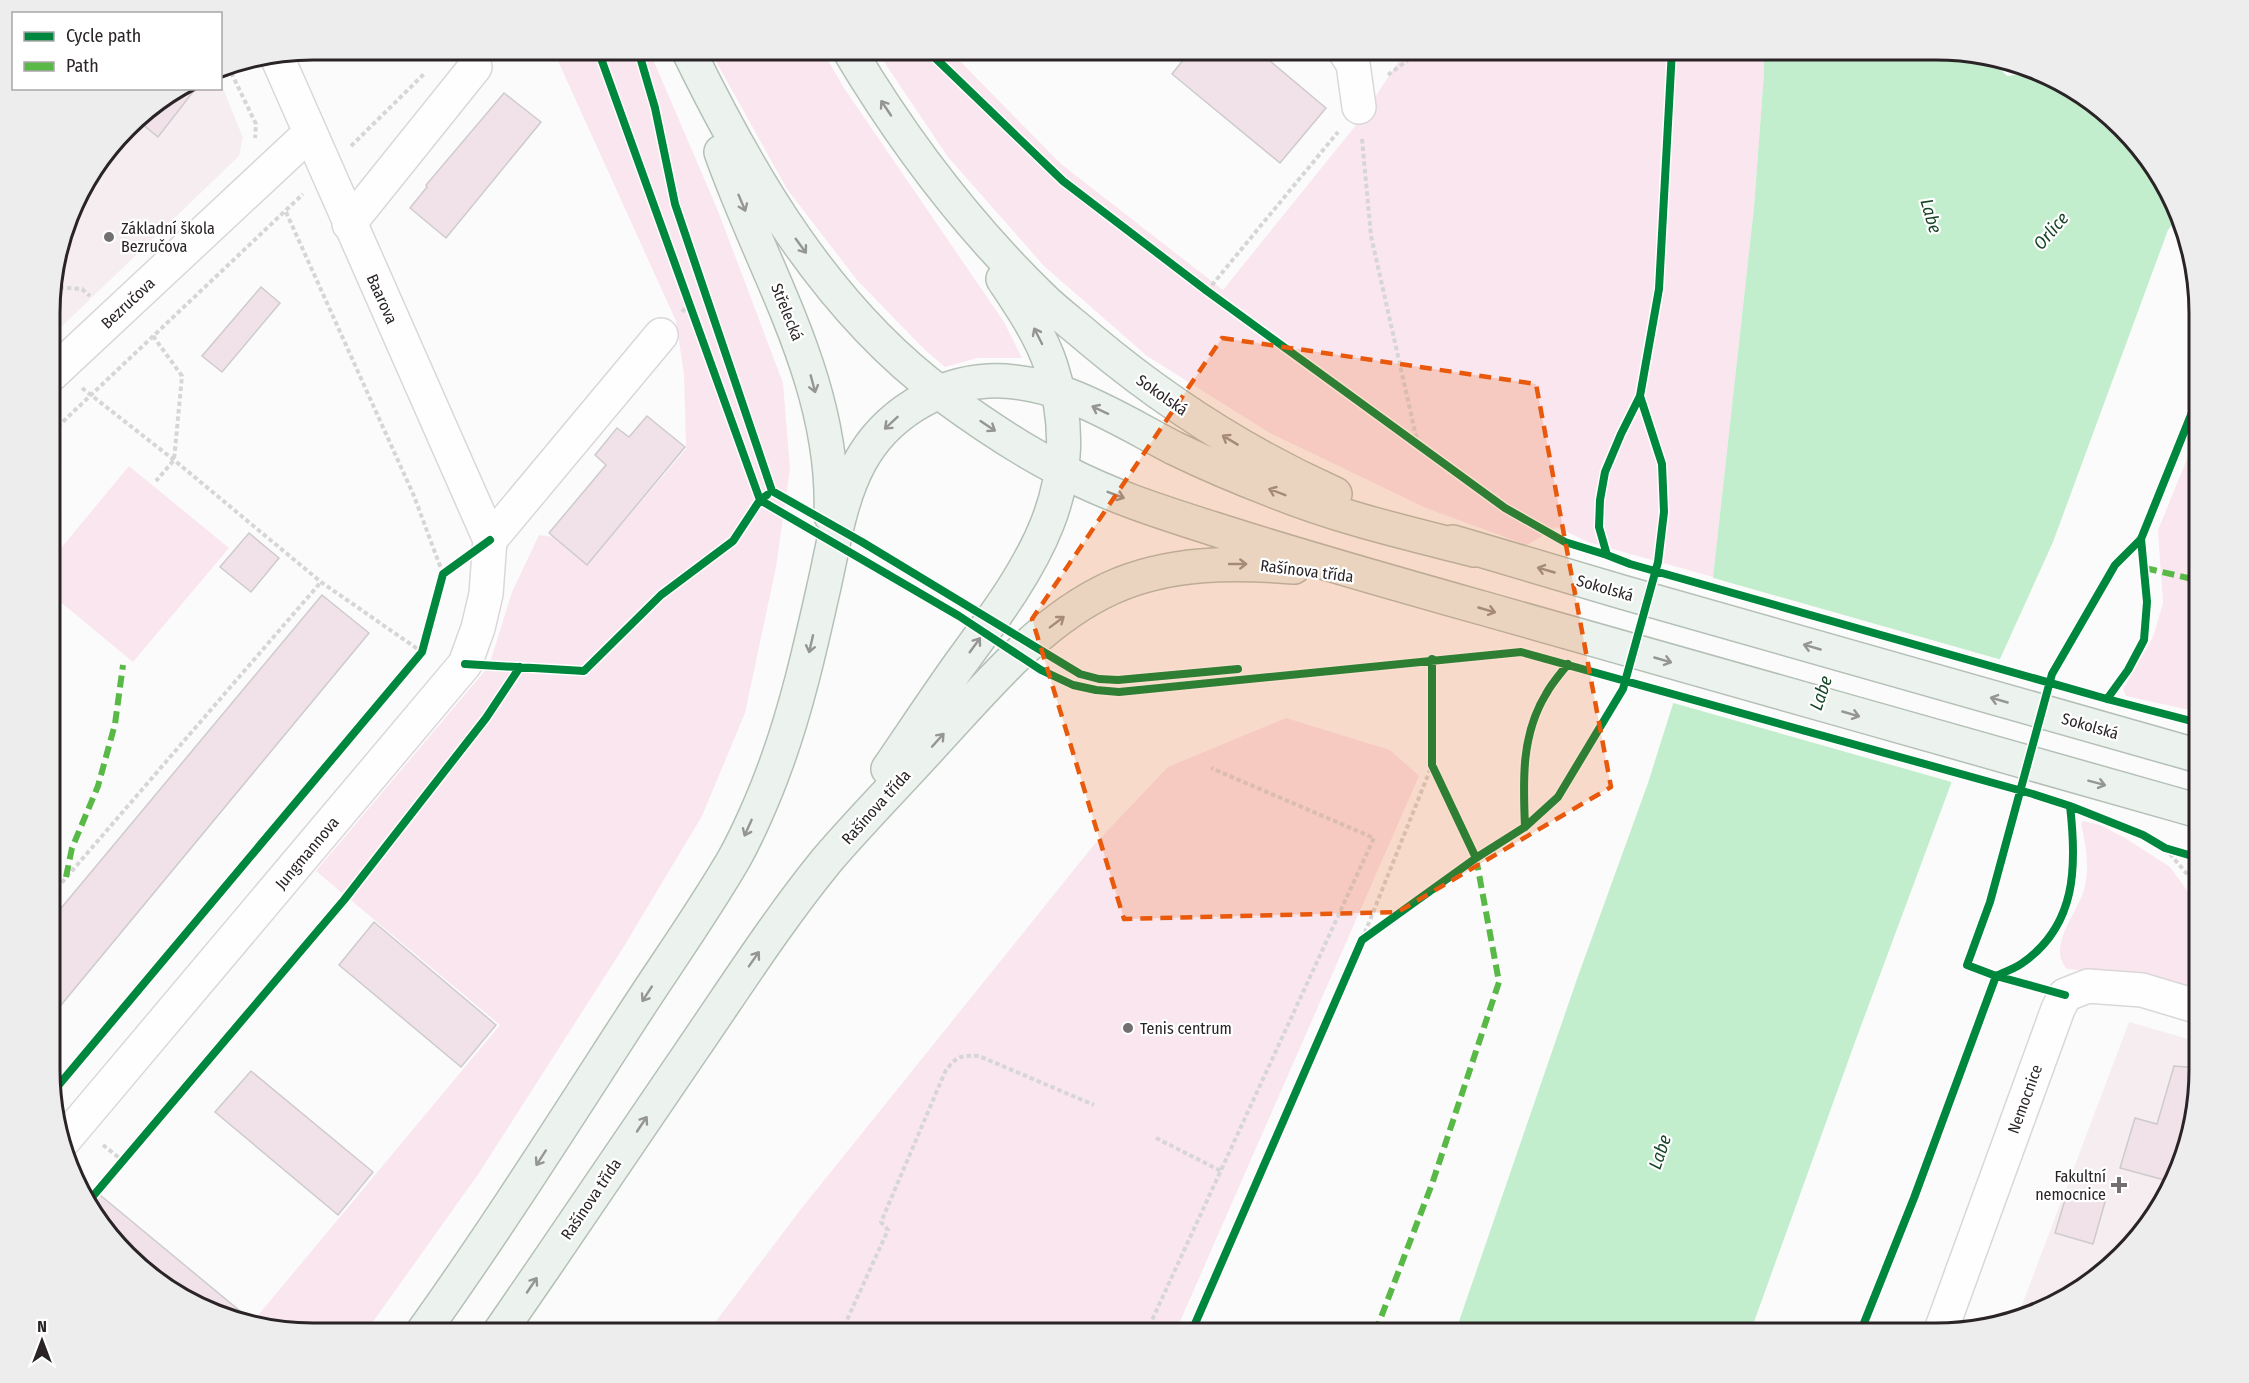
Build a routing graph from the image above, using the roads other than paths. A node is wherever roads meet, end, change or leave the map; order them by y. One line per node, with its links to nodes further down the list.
1 (690, 60): 18 (main road, Střelecká, one-way to 18)
2 (692, 60): 14 (main road, Střelecká, one-way to 14)
3 (855, 60): 9 (main road, one-way to 3)
4 (1350, 60): 7 (street)
5 (279, 62): 8 (street, Baarova)
6 (475, 67): 10 (street)
7 (1359, 107)
8 (309, 134): 10 (street, Baarova); 12 (street, Bezručova)
9 (918, 157): 13 (main road, one-way to 9); 17 (main road, Sokolská, one-way to 9)
10 (349, 224): 16 (street, Baarova)
11 (661, 335): 16 (street)
12 (60, 366)
13 (1058, 391): 14 (main road); 15 (main road); 17 (main road, one-way to 13)
14 (940, 392): 15 (main road, Střelecká, one-way to 15); 18 (main road, one-way to 18)
15 (1063, 472): 19 (main road, one-way to 19); 22 (main road, one-way to 15)
16 (490, 540): 24 (street, Jungmannova)
17 (1474, 550): 20 (main road, Sokolská, one-way to 17)
18 (824, 586): 25 (main road, one-way to 25)
19 (1431, 594): 21 (main road, one-way to 21); 22 (main road, Rašínova třída, one-way to 19)
20 (2189, 753)
21 (2189, 808)
22 (827, 860): 26 (main road, Rašínova třída, one-way to 22)
23 (2189, 1004): 27 (street, Nemocnice)
24 (69, 1135)
25 (430, 1323)
26 (507, 1323)
27 (1944, 1323)

